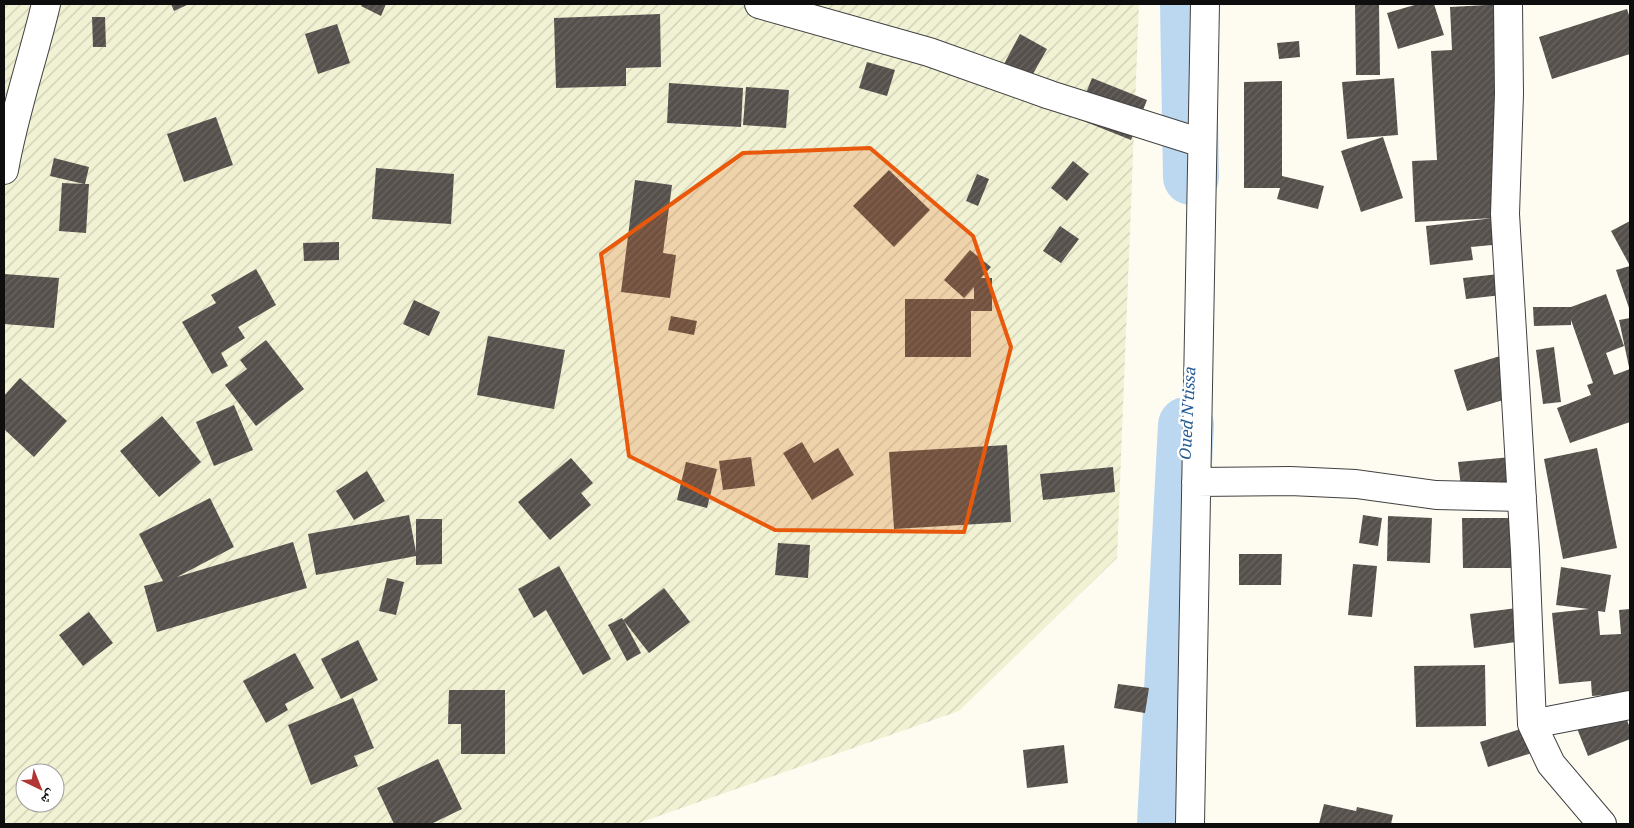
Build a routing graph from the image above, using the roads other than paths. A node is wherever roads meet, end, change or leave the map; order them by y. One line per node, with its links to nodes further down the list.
1 (46, 4): 6 (street)
2 (759, 4): 5 (street)
3 (1205, 4): 5 (street)
4 (1508, 4): 8 (street)
5 (1202, 143): 7 (street)
6 (4, 170)
7 (1196, 482): 8 (street); 11 (street)
8 (1522, 497): 10 (street)
9 (1630, 705): 10 (street)
10 (1532, 724): 12 (street)
11 (1190, 824)
12 (1602, 824)

